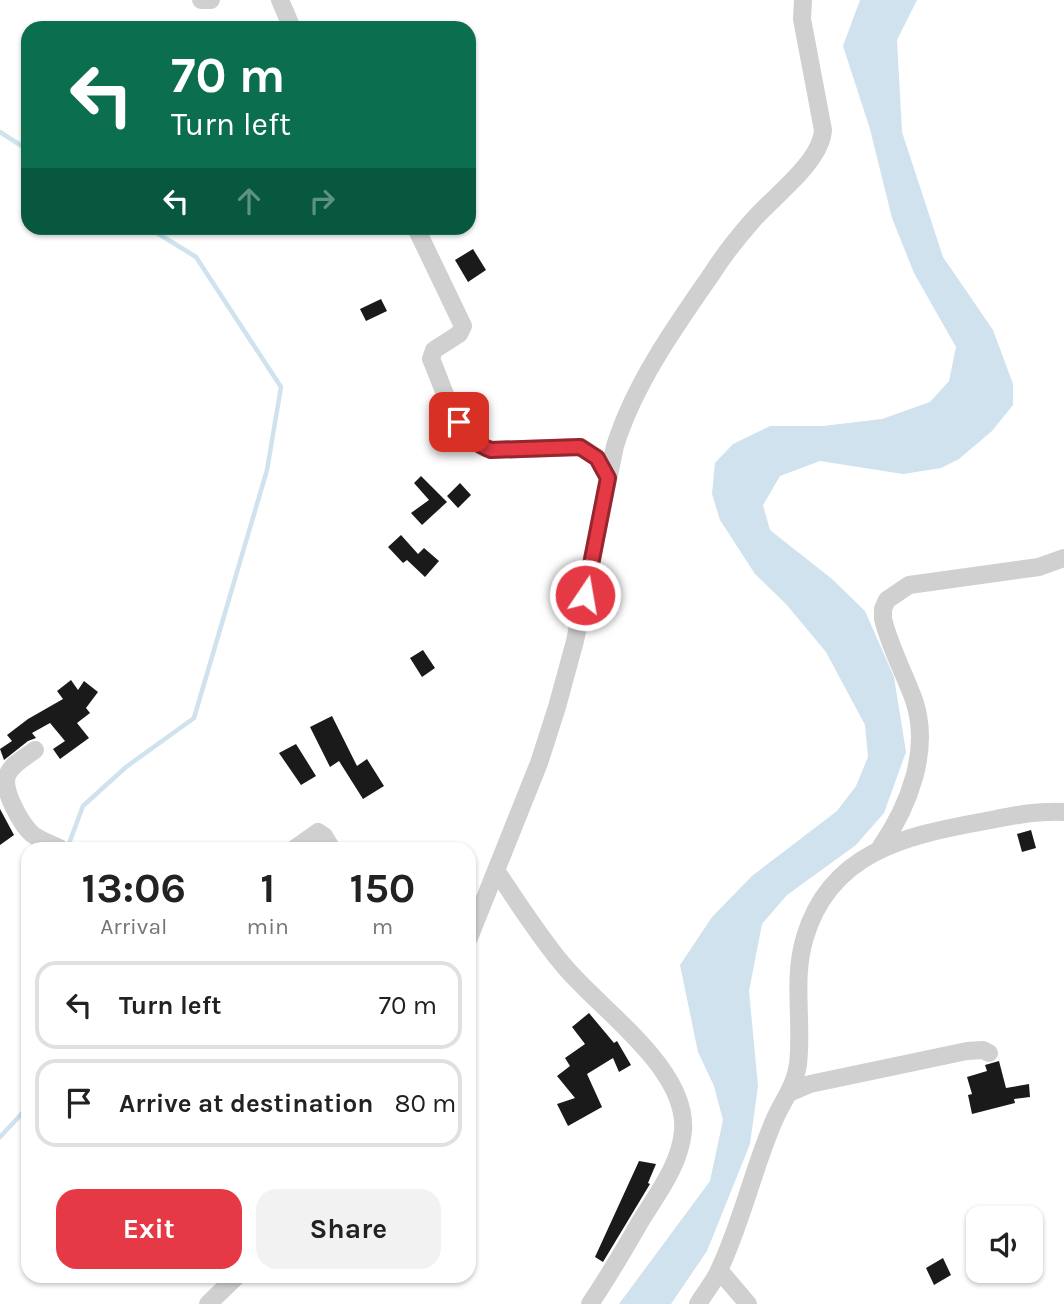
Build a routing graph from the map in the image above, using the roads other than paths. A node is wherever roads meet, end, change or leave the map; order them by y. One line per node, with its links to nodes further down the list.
1 (201, 0): 2 (street)
2 (211, 0)
3 (280, 0): 5 (street)
4 (802, 0): 7 (street)
5 (289, 21)
6 (419, 235): 8 (street)
7 (615, 446): 8 (street); 9 (street)
8 (580, 447): 9 (street)
9 (608, 478): 17 (street)
10 (1064, 558): 16 (street)
11 (35, 750): 13 (street)
12 (1064, 812): 16 (street)
13 (47, 842)
14 (304, 842): 15 (street)
15 (327, 842)
16 (879, 849): 20 (street)
17 (497, 872): 18 (street); 24 (street)
18 (476, 922)
19 (989, 1053): 20 (street)
20 (789, 1093): 21 (street)
21 (719, 1270): 25 (street); 26 (street)
22 (230, 1283): 23 (street)
23 (208, 1304)
24 (590, 1304)
25 (698, 1304)
26 (748, 1304)

